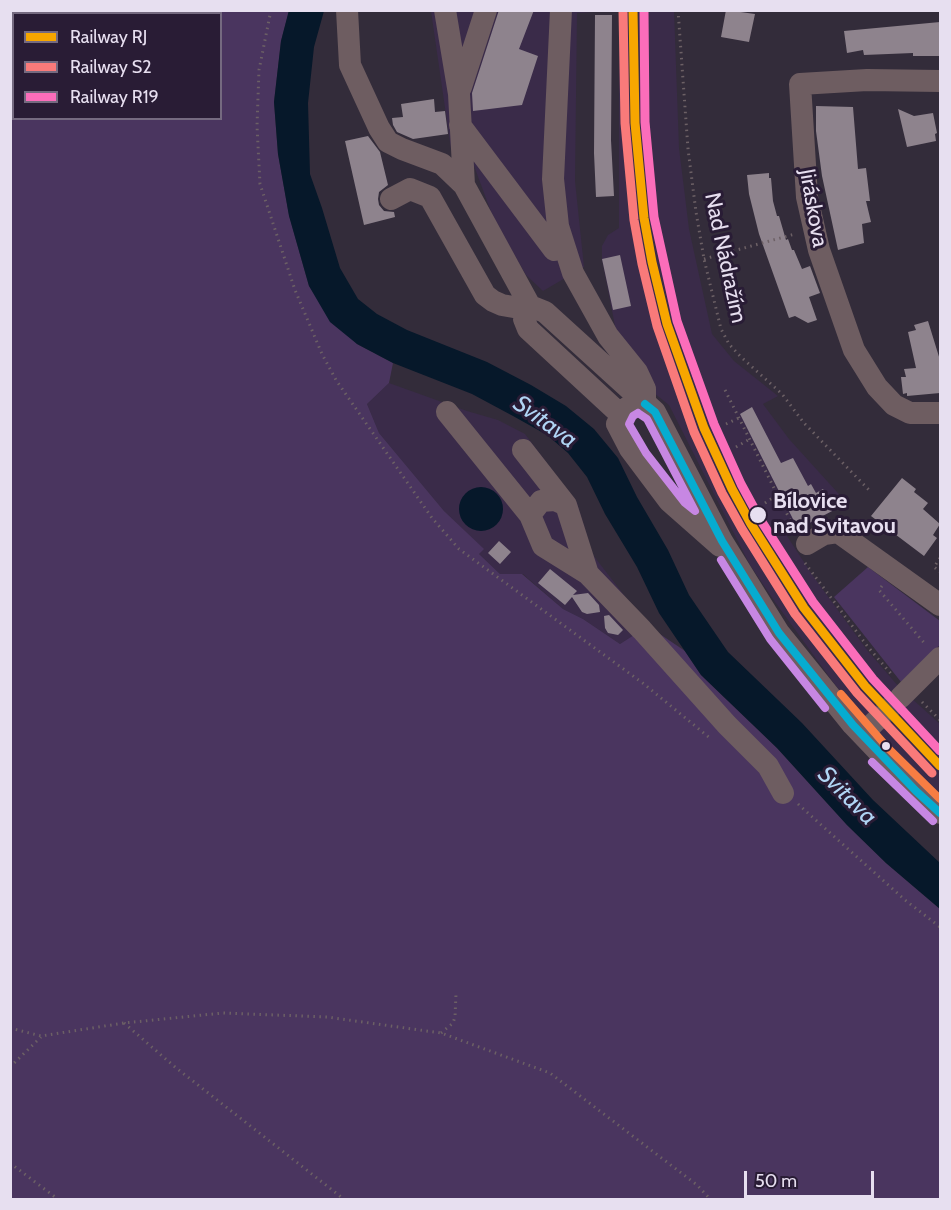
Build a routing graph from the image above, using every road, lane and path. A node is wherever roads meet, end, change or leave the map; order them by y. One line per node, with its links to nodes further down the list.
1 (271, 10): 43 (path)
2 (347, 10): 10 (street)
3 (446, 10): 8 (street)
4 (486, 10): 8 (street)
5 (561, 10): 13 (street)
6 (678, 10): 14 (path, Nad Nádražím)
7 (940, 81): 12 (street, Jiráskova)
8 (459, 94): 9 (street)
9 (460, 125): 10 (street); 13 (street)
10 (464, 185): 15 (street)
11 (391, 199): 15 (street)
12 (814, 229): 14 (path); 19 (street, Jiráskova)
13 (564, 245): 17 (street)
14 (704, 260): 26 (path, Nad Nádražím)
15 (528, 308): 17 (street); 20 (street)
16 (725, 390): 21 (path)
17 (645, 404): 20 (street); 32 (street)
18 (447, 412): 30 (street)
19 (940, 413)
20 (621, 415): 32 (street)
21 (739, 418): 22 (path); 23 (path)
22 (726, 424)
23 (750, 439): 24 (path); 27 (path)
24 (739, 447)
25 (523, 450): 29 (street)
26 (869, 490)
27 (777, 495): 28 (path); 31 (path)
28 (765, 502)
29 (566, 505): 30 (street); 35 (street)
30 (530, 515): 35 (street)
31 (800, 547): 37 (street); 39 (path)
32 (729, 553): 42 (street)
33 (940, 558): 34 (path)
34 (940, 572)
35 (588, 574): 44 (street)
36 (882, 585): 38 (path)
37 (940, 604)
38 (936, 655): 39 (street)
39 (905, 693): 41 (path)
40 (879, 718): 42 (street)
41 (940, 720)
42 (862, 734): 45 (street)
43 (711, 739)
44 (783, 793): 46 (path)
45 (940, 813)
46 (940, 927)
47 (456, 994): 50 (path)
48 (124, 1023): 50 (path); 51 (path); 55 (path)
49 (10, 1028): 51 (path)
50 (441, 1033): 56 (path)
51 (41, 1036): 52 (path)
52 (10, 1067)
53 (10, 1163): 54 (path)
54 (59, 1200)
55 (345, 1200)
56 (711, 1200)

